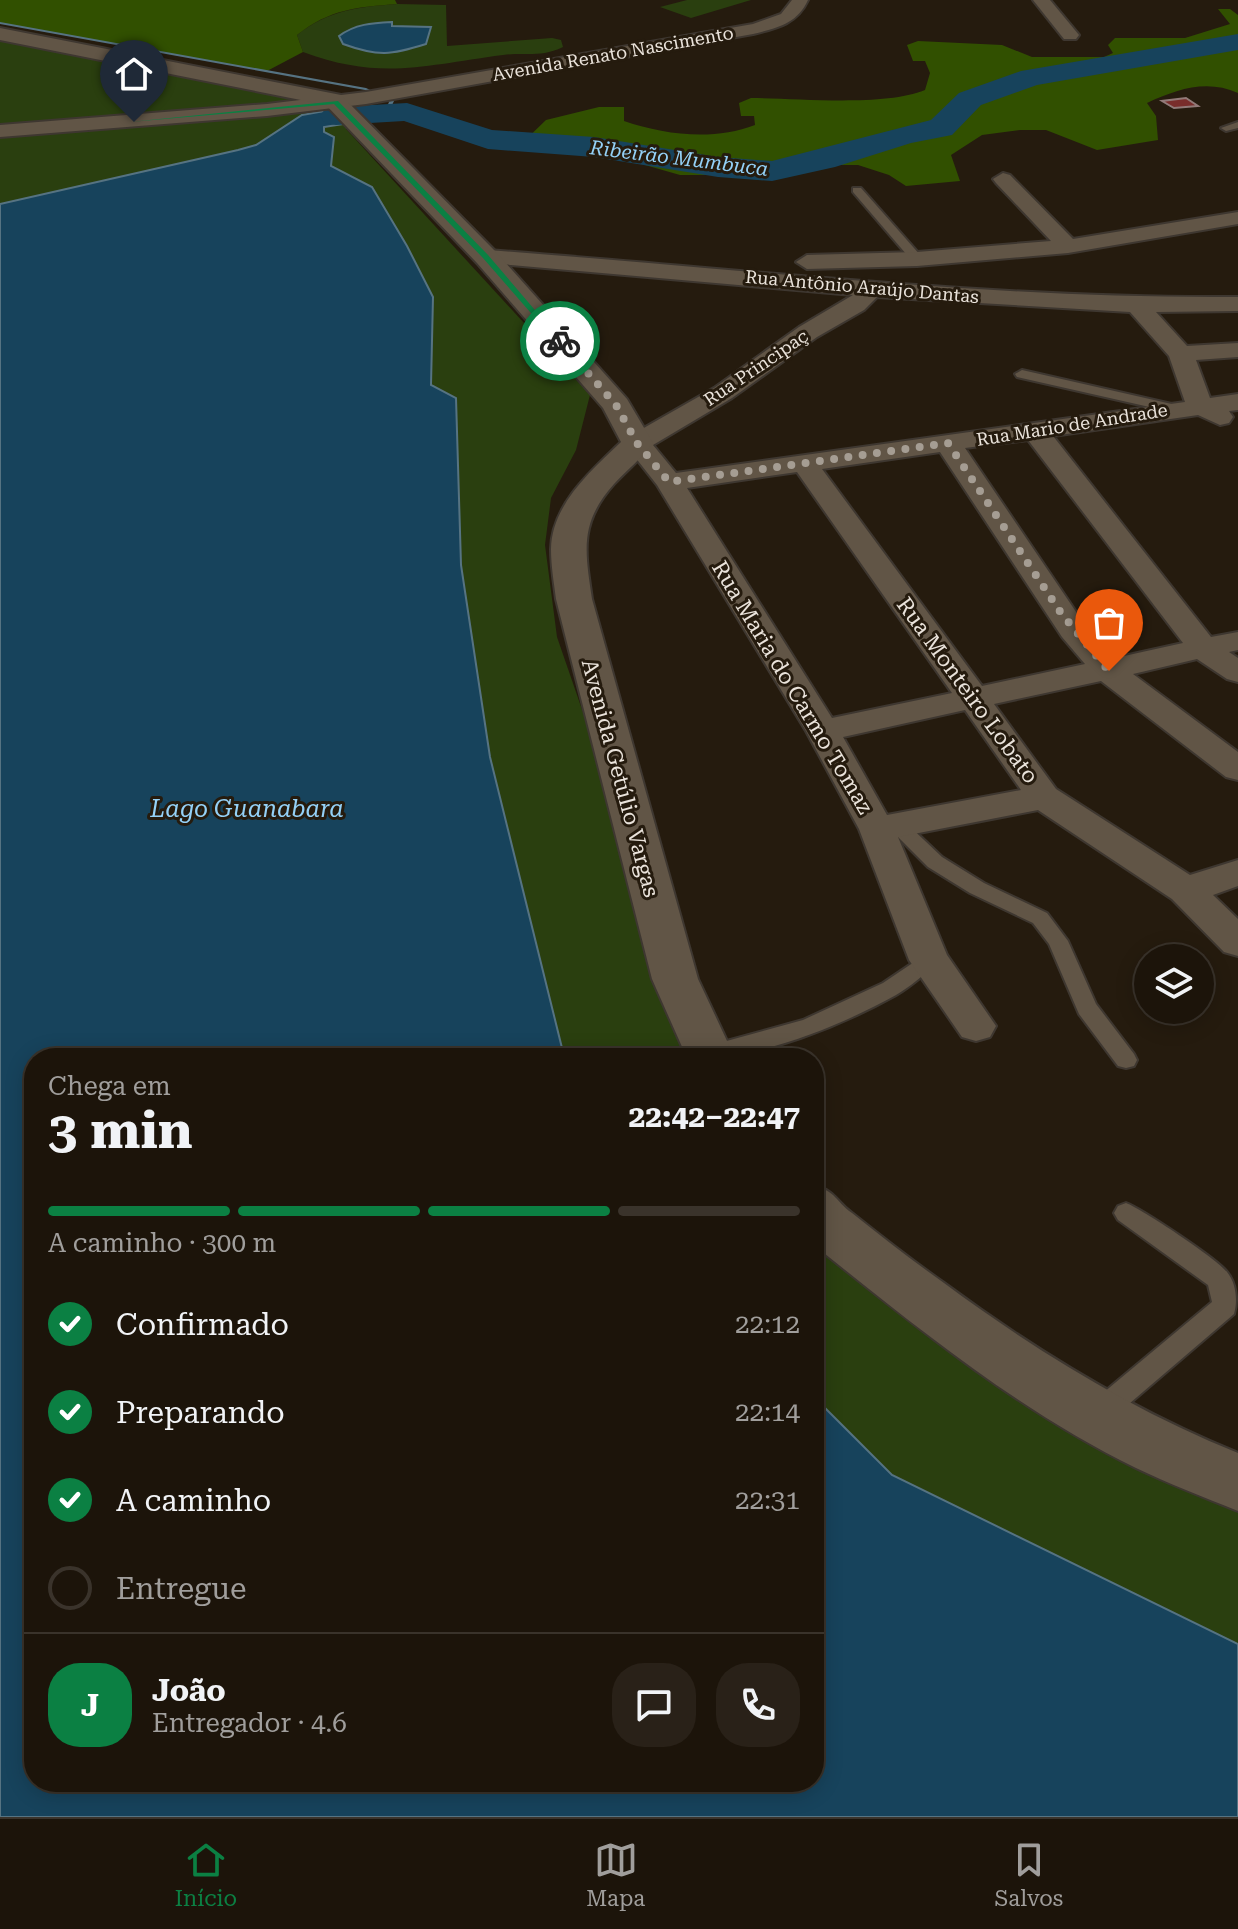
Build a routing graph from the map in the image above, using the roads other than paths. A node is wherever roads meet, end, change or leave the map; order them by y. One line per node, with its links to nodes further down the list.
1 (800, 0): 5 (street, Avenida Renato Nascimento)
2 (1041, 0): 4 (street)
3 (0, 34): 5 (main road)
4 (1070, 35)
5 (350, 108): 8 (street, Avenida Renato Nascimento); 14 (main road)
6 (1238, 125): 7 (lane)
7 (1226, 128)
8 (0, 131)
9 (1003, 179): 13 (street)
10 (857, 190): 15 (lane)
11 (1238, 218): 13 (street)
12 (1238, 239): 17 (street)
13 (1068, 246): 15 (street)
14 (486, 257): 16 (street, Rua Antônio Araújo Dantas); 25 (main road)
15 (907, 260): 16 (street); 17 (street)
16 (620, 265): 18 (street, Rua Antônio Araújo Dantas)
17 (903, 287): 18 (street, Rua Antônio Araújo Dantas); 20 (street, Rua Antônio Araújo Dantas)
18 (872, 289): 29 (street, Rua Principaç)
19 (1238, 304): 20 (street, Rua Antônio Araújo Dantas)
20 (1139, 307): 22 (street)
21 (1238, 350): 22 (street)
22 (1181, 354): 26 (street)
23 (1022, 374): 26 (lane)
24 (1238, 402): 26 (street, Rua Mario de Andrade)
25 (616, 405): 29 (main road); 33 (main road, Avenida Getúlio Vargas)
26 (1188, 408): 27 (street); 28 (street, Rua Mario de Andrade)
27 (1238, 423)
28 (1035, 431): 30 (street, Rua Mario de Andrade); 35 (street)
29 (637, 443): 32 (street, Rua Maria do Carmo Tomaz); 33 (main road, Avenida Getúlio Vargas)
30 (948, 443): 31 (street, Rua Mario de Andrade); 36 (street)
31 (805, 464): 32 (street, Rua Mario de Andrade); 38 (street, Rua Monteiro Lobato)
32 (669, 482): 39 (street, Rua Maria do Carmo Tomaz)
33 (588, 493): 48 (main road, Avenida Getúlio Vargas)
34 (1238, 641): 35 (street)
35 (1204, 650): 36 (street); 37 (street)
36 (1109, 671): 38 (street); 40 (street)
37 (1238, 672)
38 (974, 698): 39 (street); 41 (street, Rua Monteiro Lobato)
39 (823, 731): 42 (street, Rua Maria do Carmo Tomaz)
40 (1238, 769)
41 (1044, 797): 42 (street); 44 (street, Rua Monteiro Lobato)
42 (887, 827): 46 (street, Rua Maria do Carmo Tomaz); 50 (lane)
43 (1238, 873): 44 (street)
44 (1185, 890): 45 (street, Rua Monteiro Lobato)
45 (1238, 942)
46 (929, 960): 47 (street, Rua Maria do Carmo Tomaz); 49 (lane)
47 (976, 1026)
48 (706, 1048)
49 (736, 1048)
50 (1126, 1060)
51 (1126, 1213): 53 (lane)
52 (824, 1220): 53 (main road)
53 (1097, 1415): 54 (main road)
54 (1238, 1482)

